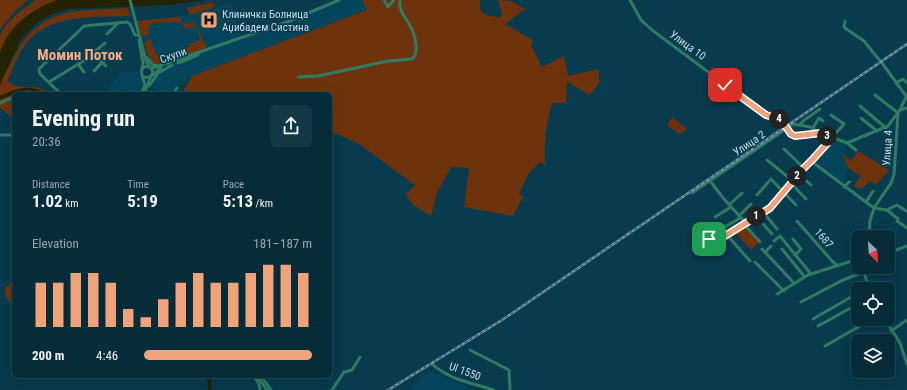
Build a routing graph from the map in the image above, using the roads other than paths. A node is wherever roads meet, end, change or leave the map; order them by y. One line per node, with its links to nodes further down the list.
1 (129, 0): 7 (street)
2 (339, 0): 15 (street, Скупи)
3 (384, 0): 4 (street)
4 (394, 0)
5 (400, 0): 28 (street)
6 (630, 0): 53 (street, Улица 10)
7 (135, 20): 11 (street); 13 (street)
8 (845, 21): 30 (street)
9 (118, 23): 10 (street); 11 (street); 29 (street)
10 (107, 34)
11 (138, 35): 23 (street)
12 (106, 43): 14 (street)
13 (144, 50): 19 (street); 22 (street)
14 (93, 53): 17 (street); 18 (street)
15 (202, 53): 19 (street, Скупи); 20 (street, Скупи)
16 (109, 55): 17 (street)
17 (102, 63): 21 (street); 24 (street)
18 (78, 64): 25 (street); 29 (street)
19 (166, 65): 22 (street, Скупи)
20 (172, 65): 27 (street, Скупи); 36 (street)
21 (106, 66)
22 (150, 68): 23 (street); 27 (street)
23 (142, 69): 26 (street)
24 (94, 71)
25 (84, 72)
26 (142, 76): 27 (street); 34 (street)
27 (151, 76): 35 (street)
28 (298, 77)
29 (49, 82): 33 (street)
30 (896, 83): 31 (street); 39 (street)
31 (907, 83)
32 (177, 88): 37 (street)
33 (59, 92)
34 (142, 92)
35 (145, 92)
36 (146, 92)
37 (174, 92)
38 (875, 95): 45 (street)
39 (907, 96): 45 (street)
40 (12, 98): 41 (street)
41 (0, 103)
42 (860, 106): 51 (street)
43 (907, 108): 45 (street)
44 (820, 109): 49 (street)
45 (899, 112): 51 (street); 79 (street, Улица 4)
46 (831, 115): 56 (street)
47 (861, 118): 52 (street)
48 (823, 121): 50 (street)
49 (800, 125): 50 (street); 64 (street, Улица 2)
50 (813, 128): 53 (street)
51 (886, 128): 52 (street)
52 (877, 131): 57 (street)
53 (820, 134): 56 (street, Улица 10)
54 (0, 135): 55 (street)
55 (12, 135)
56 (832, 138): 57 (street, Улица 10); 61 (street)
57 (846, 143): 59 (street, Улица 10)
58 (784, 149): 62 (street)
59 (856, 150)
60 (767, 160): 65 (street)
61 (811, 161): 62 (street); 68 (street)
62 (804, 168): 63 (street)
63 (799, 174): 65 (street); 67 (street)
64 (710, 181): 71 (street, Улица 2); 78 (street)
65 (792, 182): 69 (street); 74 (street)
66 (850, 182): 68 (street)
67 (811, 185)
68 (844, 187): 75 (street)
69 (784, 191): 73 (street); 77 (street); 82 (street)
70 (873, 191): 75 (street)
71 (692, 193)
72 (742, 193): 78 (street)
73 (757, 195)
74 (806, 199)
75 (866, 202): 79 (street)
76 (751, 204): 85 (street)
77 (796, 205)
78 (730, 206): 84 (street); 85 (street)
79 (874, 208): 80 (street); 90 (street, Улица 4)
80 (887, 210): 81 (street); 88 (street)
81 (906, 210)
82 (763, 212): 83 (street); 89 (street)
83 (756, 216): 87 (street); 92 (street)
84 (715, 217)
85 (740, 217): 87 (street); 91 (street)
86 (797, 221): 106 (street, 1687)
87 (744, 223): 93 (street); 97 (street)
88 (907, 228)
89 (777, 229)
90 (870, 230)
91 (718, 231)
92 (772, 234)
93 (727, 235): 96 (street); 103 (street)
94 (793, 239): 102 (street)
95 (774, 241): 102 (street)
96 (704, 242)
97 (760, 242)
98 (771, 246): 110 (street)
99 (907, 247): 101 (street)
100 (782, 249): 109 (street)
101 (895, 251)
102 (796, 255): 107 (street)
103 (750, 260)
104 (851, 261): 106 (street)
105 (755, 262): 111 (street)
106 (838, 266): 107 (street)
107 (811, 274): 109 (street)
108 (858, 274): 114 (street)
109 (804, 276): 110 (street)
110 (794, 283): 111 (street)
111 (784, 291): 112 (street)
112 (777, 294)
113 (851, 297): 116 (street)
114 (801, 302)
115 (851, 308): 118 (street)
116 (813, 319)
117 (907, 320): 121 (street)
118 (818, 326)
119 (860, 326): 122 (street)
120 (889, 326): 121 (street)
121 (891, 330): 126 (street)
122 (826, 346)
123 (470, 350): 135 (street)
124 (360, 357): 133 (street)
125 (432, 364): 134 (street, Ul 1550)
126 (907, 364)
127 (256, 378): 130 (street)
128 (257, 378): 131 (street)
129 (262, 378): 132 (street)
130 (260, 390)
131 (266, 390)
132 (271, 390)
133 (332, 390)
134 (494, 390)
135 (510, 390)

